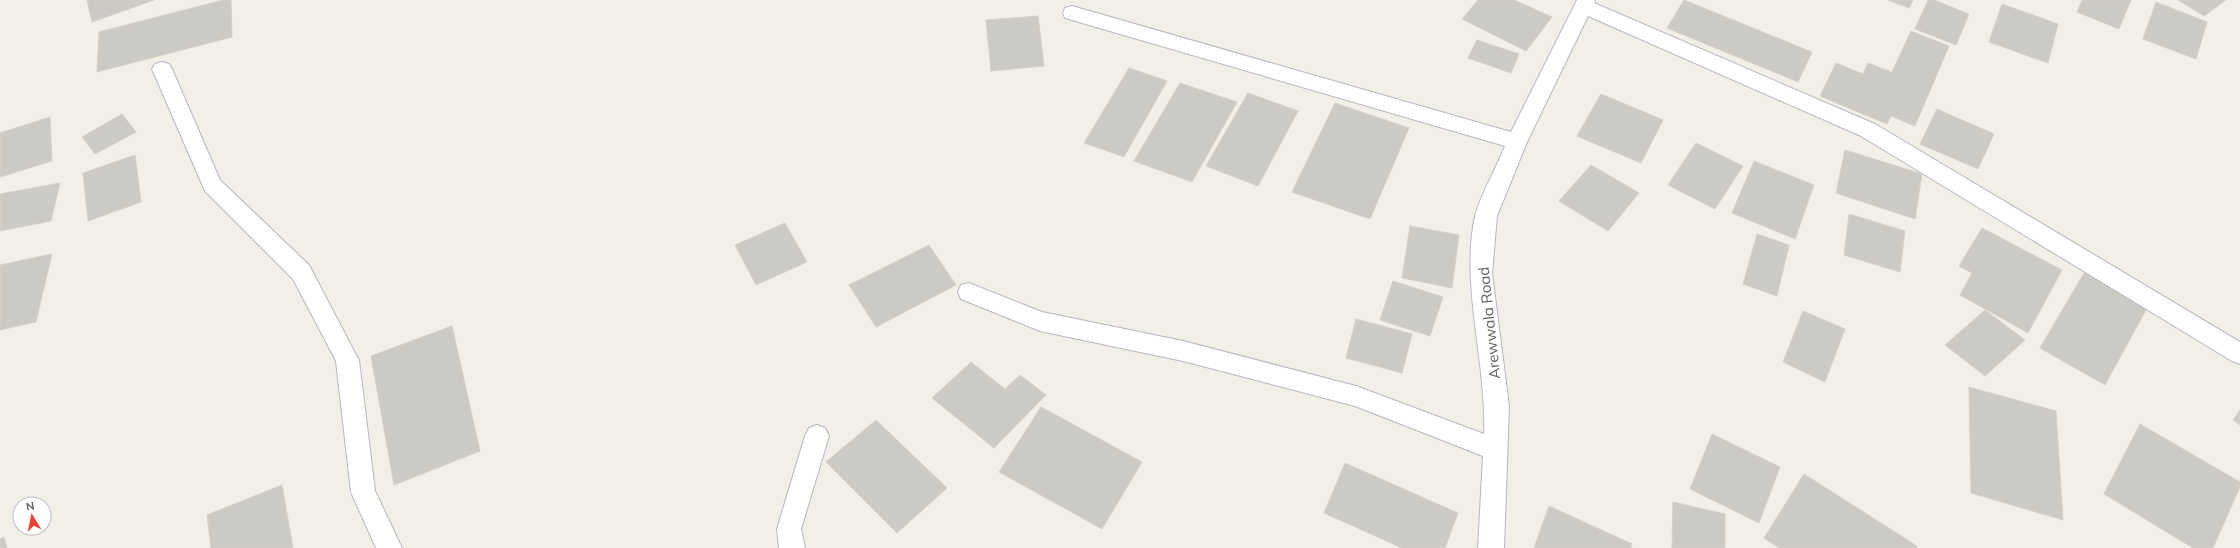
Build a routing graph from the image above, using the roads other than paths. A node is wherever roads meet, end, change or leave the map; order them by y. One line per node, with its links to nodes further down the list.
1 (1584, 3): 4 (street, Arewwala Road); 6 (street)
2 (1072, 13): 4 (street)
3 (162, 69): 9 (street)
4 (1517, 142): 8 (street, Arewwala Road)
5 (969, 292): 8 (street)
6 (2240, 354)
7 (817, 436): 10 (street)
8 (1496, 450): 11 (street, Arewwala Road)
9 (389, 548)
10 (792, 548)
11 (1491, 548)

